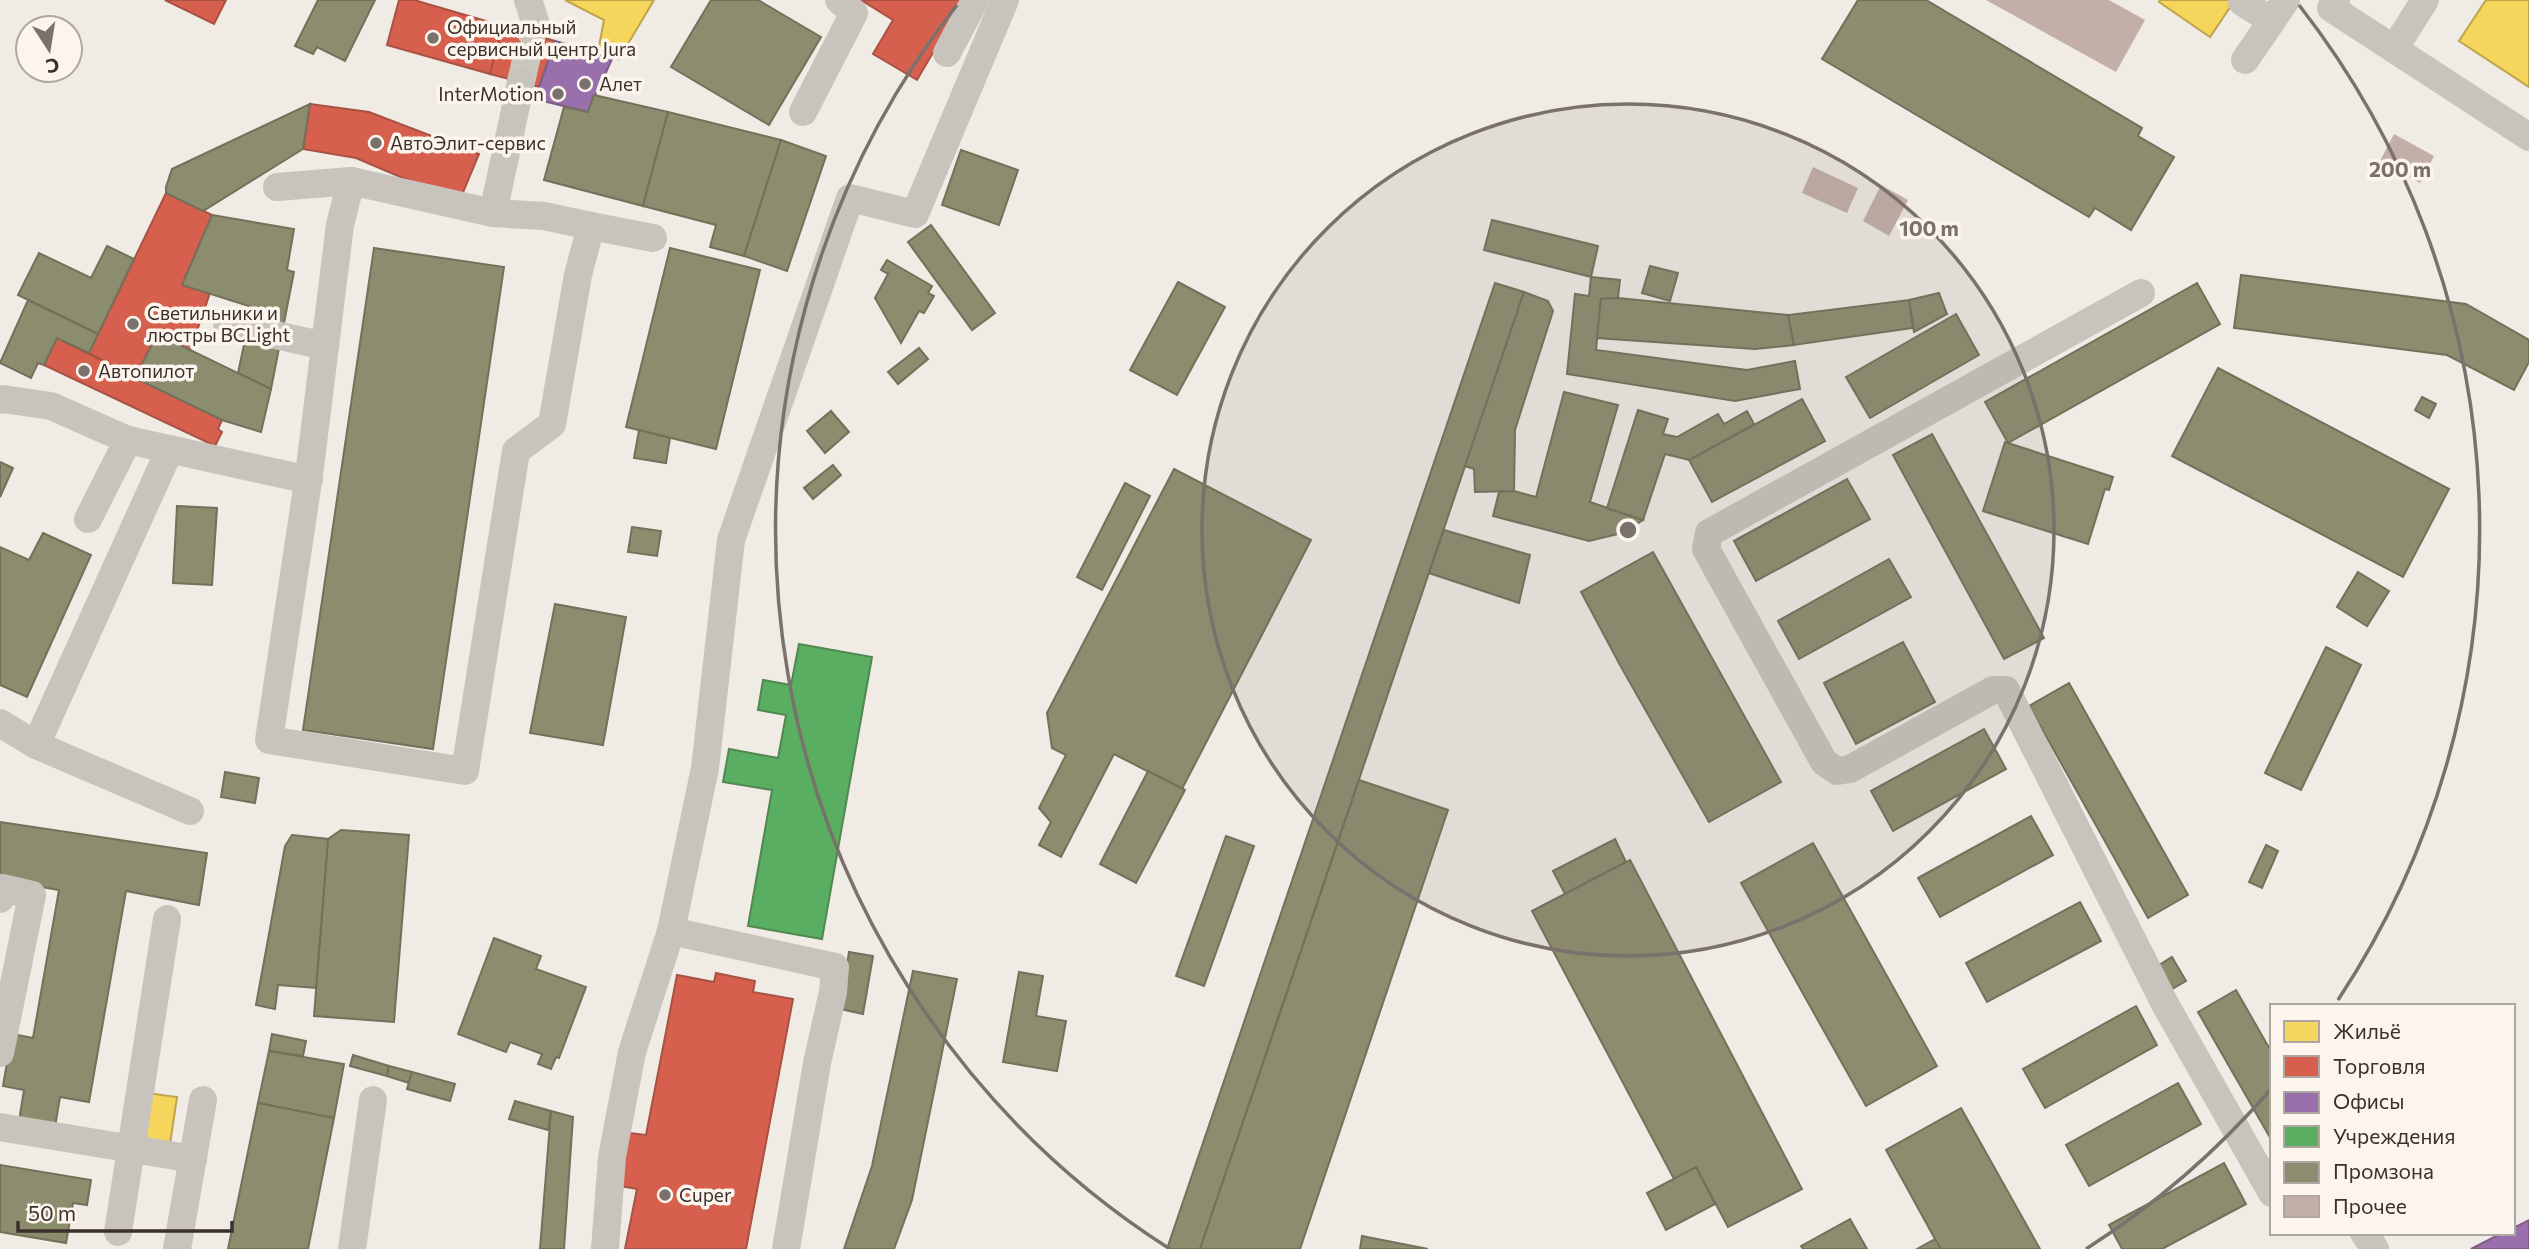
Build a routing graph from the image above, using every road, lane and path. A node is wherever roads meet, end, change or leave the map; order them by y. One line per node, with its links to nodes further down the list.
1 (528, 0): 9 (lane)
2 (839, 0): 14 (lane)
3 (975, 0): 11 (lane)
4 (1005, 0): 34 (lane)
5 (2336, 0): 10 (lane)
6 (2426, 0): 10 (lane)
7 (2242, 2): 8 (lane)
8 (2279, 10): 12 (lane)
9 (532, 34)
10 (2393, 49): 15 (lane)
11 (947, 54)
12 (2245, 60)
13 (521, 82): 18 (lane)
14 (803, 112)
15 (2529, 138)
16 (351, 181): 17 (lane); 18 (lane); 23 (lane)
17 (278, 187)
18 (493, 213): 19 (lane)
19 (591, 226): 20 (lane); 27 (lane)
20 (653, 238)
21 (2141, 293): 41 (lane)
22 (227, 324): 23 (lane)
23 (325, 346): 27 (lane)
24 (0, 400): 25 (lane)
25 (128, 440): 26 (lane); 28 (lane)
26 (170, 449): 27 (lane); 30 (lane)
27 (309, 480)
28 (88, 519)
29 (0, 723): 30 (lane)
30 (36, 745): 31 (lane)
31 (190, 811)
32 (0, 899): 35 (lane)
33 (167, 919): 39 (lane)
34 (671, 932): 45 (lane); 46 (lane)
35 (0, 1054)
36 (203, 1100): 40 (lane)
37 (373, 1100): 44 (lane)
38 (0, 1126): 39 (lane)
39 (131, 1149): 40 (lane); 42 (lane)
40 (193, 1159): 43 (lane)
41 (2270, 1189)
42 (118, 1232)
43 (177, 1249)
44 (352, 1249)
45 (605, 1249)
46 (786, 1249)

